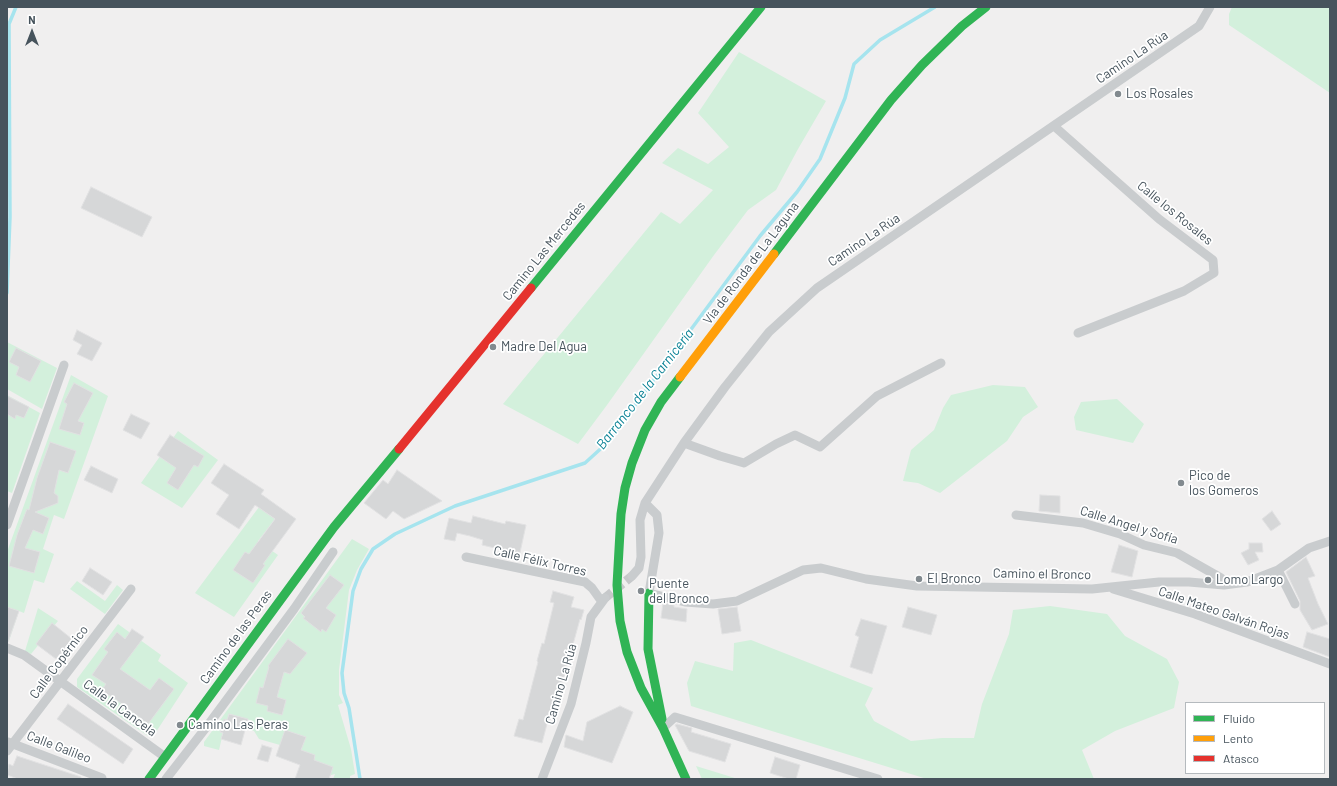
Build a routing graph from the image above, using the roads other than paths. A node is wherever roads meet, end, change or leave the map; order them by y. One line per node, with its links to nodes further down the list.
1 (761, 7): 12 (main road, Camino Las Mercedes)
2 (986, 7): 29 (main road, Vía de Ronda de La Laguna)
3 (1210, 7): 4 (street, Camino La Rúa)
4 (1054, 126): 5 (street, Calle los Rosales); 8 (street, Camino La Rúa)
5 (1078, 333)
6 (942, 363): 8 (street)
7 (64, 365): 10 (street)
8 (684, 443): 11 (street, Camino La Rúa)
9 (7, 496): 10 (street)
10 (16, 501): 14 (street)
11 (646, 503): 19 (street, Camino La Rúa); 23 (street)
12 (346, 512): 31 (main road, Camino de las Peras)
13 (1016, 515): 20 (street, Calle Angel y Sofía)
14 (7, 525)
15 (1330, 541): 18 (street, Camino el Bronco)
16 (333, 552): 34 (street)
17 (466, 557): 24 (street, Calle Félix Torres)
18 (1278, 570): 20 (street, Camino el Bronco); 25 (street)
19 (632, 576)
20 (1224, 585): 21 (street, Camino el Bronco)
21 (1108, 587): 23 (street, Camino el Bronco); 27 (street, Calle Mateo Galván Rojas)
22 (131, 589): 28 (street, Calle Copérnico)
23 (649, 593): 29 (main road)
24 (603, 600): 35 (street, Camino La Rúa)
25 (1294, 604)
26 (7, 648): 28 (street, Calle la Cancela)
27 (1330, 664)
28 (61, 681): 30 (street, Calle Copérnico); 31 (street, Calle la Cancela)
29 (663, 728): 36 (main road, Vía de Ronda de La Laguna); 37 (street)
30 (9, 745): 32 (street, Calle Galileo)
31 (165, 757): 33 (main road, Camino de las Peras)
32 (102, 778)
33 (149, 779)
34 (166, 779)
35 (542, 779)
36 (686, 779)
37 (878, 779)

